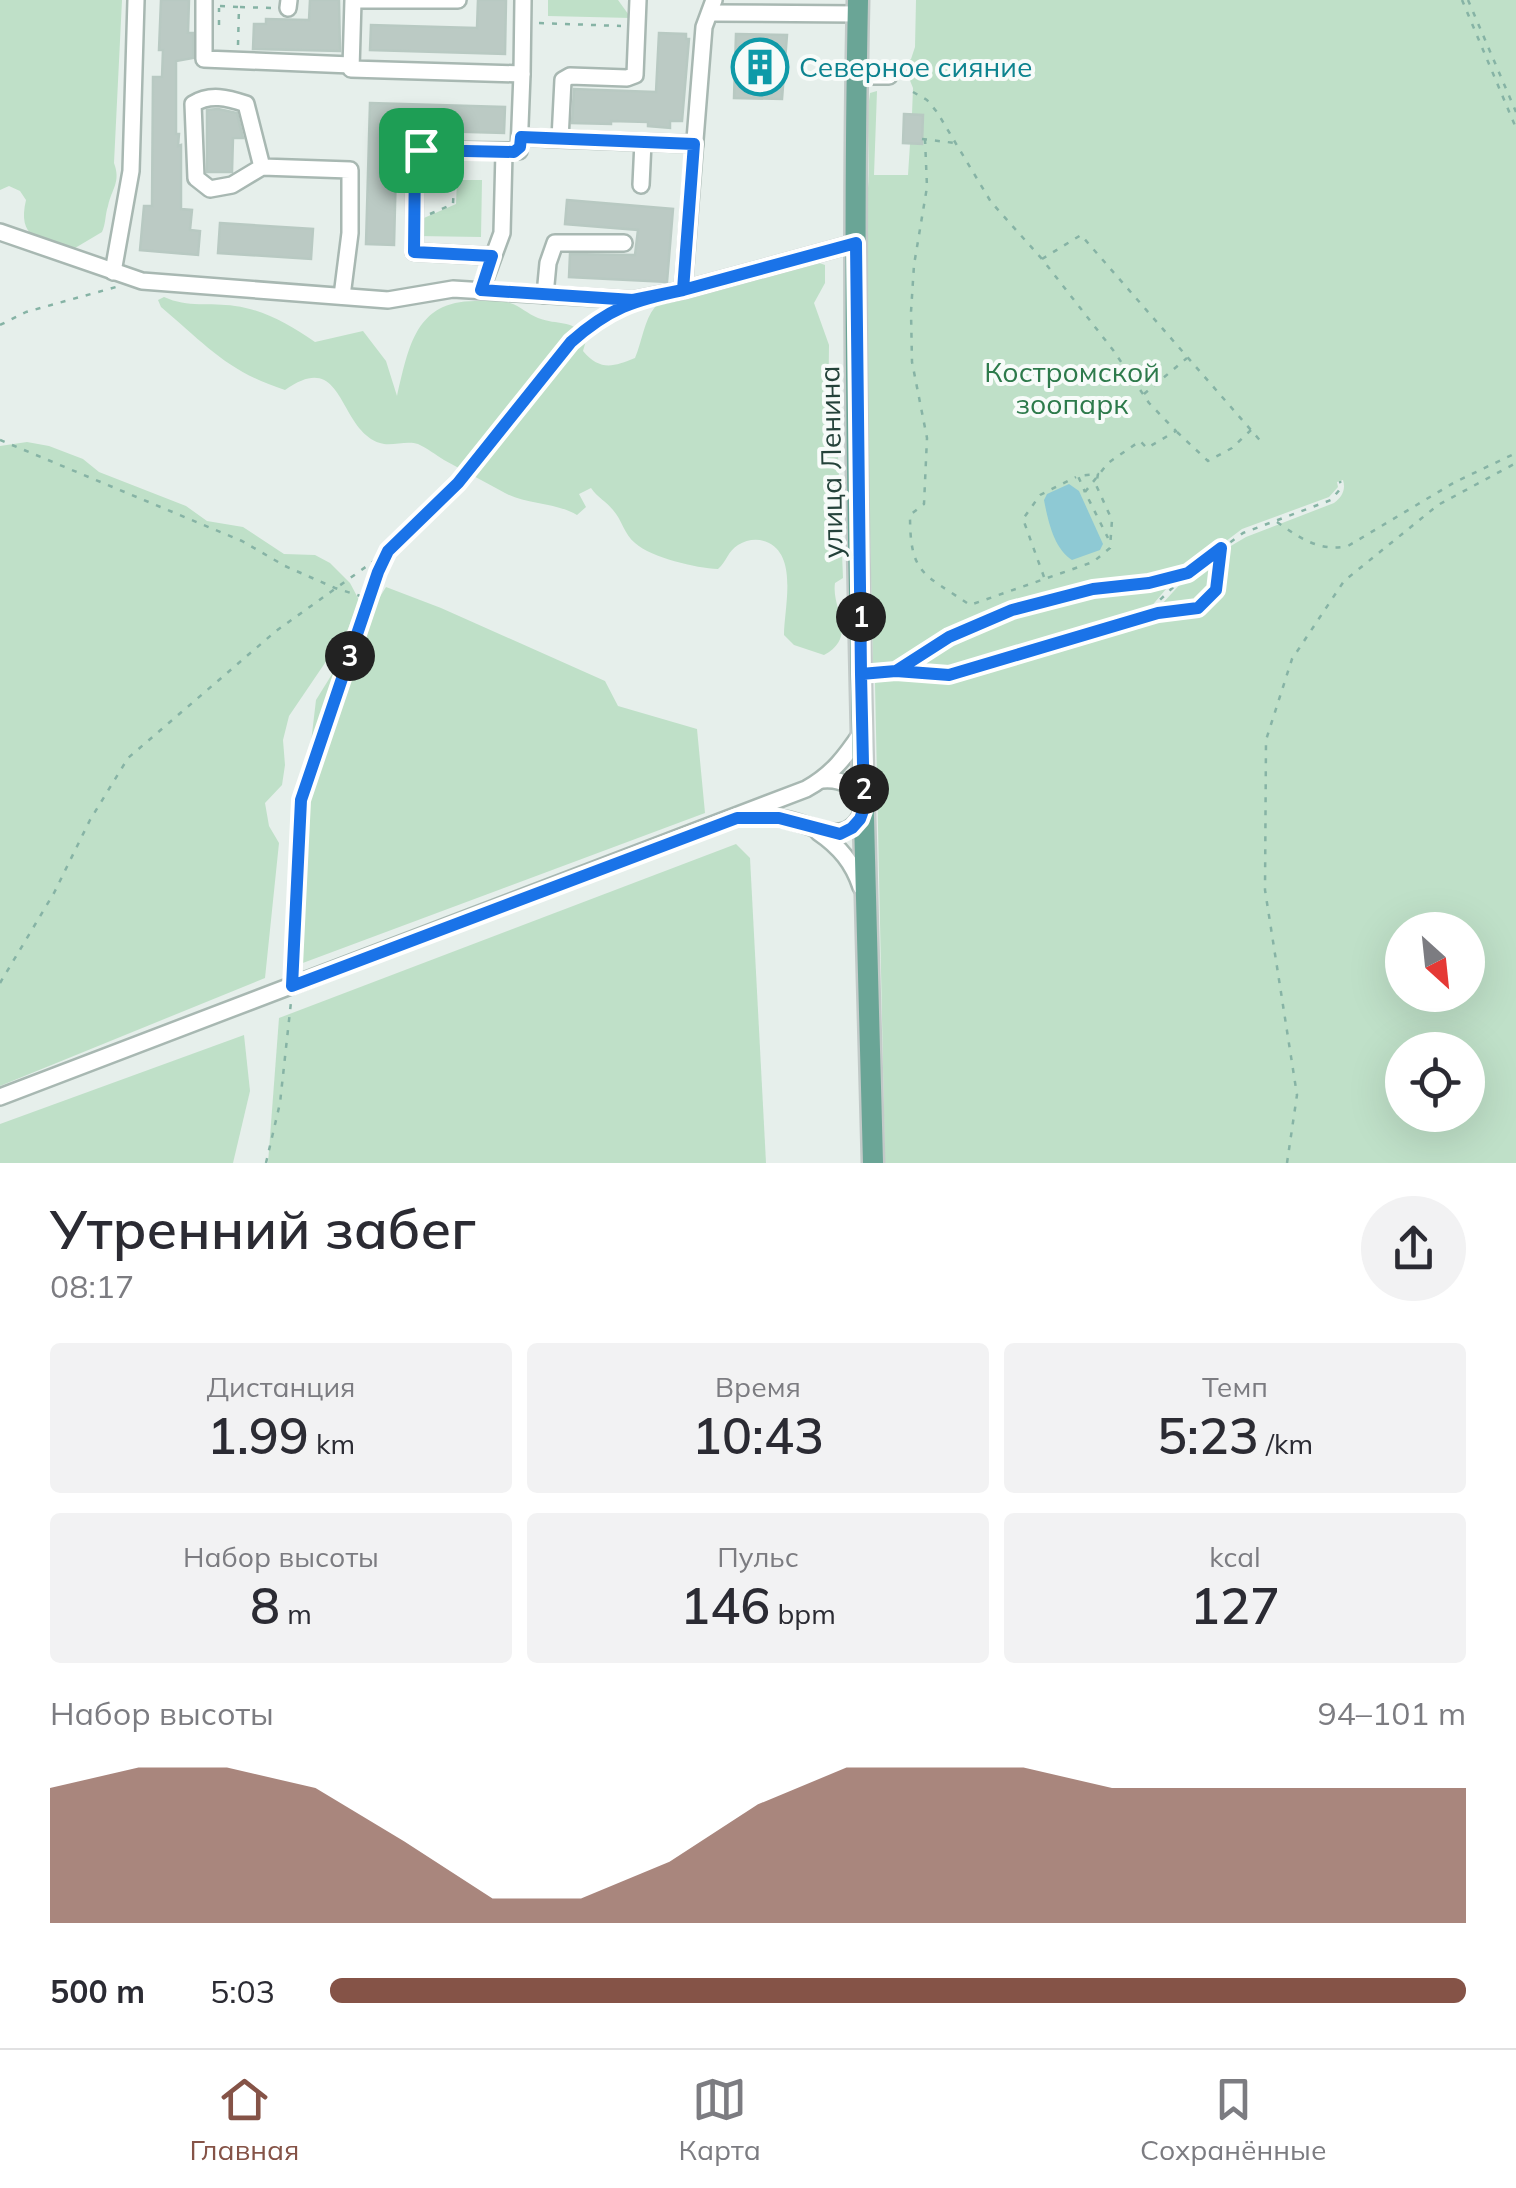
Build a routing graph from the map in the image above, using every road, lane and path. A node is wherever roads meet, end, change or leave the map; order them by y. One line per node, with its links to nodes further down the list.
1 (136, 0): 40 (street)
2 (356, 0): 3 (street); 16 (street)
3 (458, 0)
4 (523, 0): 13 (street)
5 (638, 0): 14 (street)
6 (1462, 0): 22 (path)
7 (1468, 0): 21 (path)
8 (204, 3): 11 (path); 15 (street)
9 (289, 4): 11 (path)
10 (712, 6): 12 (street); 26 (street)
11 (239, 7): 15 (path)
12 (857, 7): 18 (main road, улица Ленина)
13 (522, 22): 14 (path); 17 (street)
14 (637, 27): 24 (street)
15 (238, 61): 16 (street)
16 (351, 64): 17 (street)
17 (522, 74): 23 (street)
18 (857, 76): 19 (street); 37 (main road, улица Ленина)
19 (888, 76)
20 (913, 92): 27 (path)
21 (1516, 112)
22 (1516, 128)
23 (521, 137): 24 (street); 30 (street)
24 (560, 138): 25 (street)
25 (642, 142): 26 (street); 32 (street)
26 (694, 144): 43 (street)
27 (958, 144): 39 (path); 65 (path)
28 (421, 150): 29 (street); 33 (path); 34 (street)
29 (455, 151): 30 (street); 33 (path)
30 (504, 152): 38 (street)
31 (262, 167): 31 (street); 45 (street)
32 (641, 185)
33 (454, 195): 34 (path)
34 (414, 222): 38 (street)
35 (0, 232): 40 (street)
36 (624, 243): 44 (street)
37 (856, 243): 43 (street); 70 (main road, улица Ленина)
38 (492, 256): 42 (street)
39 (1042, 258): 48 (path); 49 (path)
40 (113, 272): 41 (street)
41 (142, 280): 45 (street); 47 (path)
42 (481, 290): 44 (street); 45 (street)
43 (683, 290): 46 (street)
44 (545, 295): 46 (street)
45 (342, 296)
46 (633, 300): 63 (path)
47 (0, 325)
48 (1188, 357): 49 (path); 50 (path)
49 (1144, 394): 51 (path)
50 (1251, 430): 51 (path); 53 (path)
51 (1176, 431): 56 (path)
52 (0, 440): 66 (path)
53 (1264, 445)
54 (1516, 453): 60 (path)
55 (1516, 463): 82 (path)
56 (1098, 474): 57 (path); 59 (path); 61 (path)
57 (1078, 476): 59 (path); 65 (path)
58 (1340, 481): 60 (path)
59 (1086, 492): 61 (path)
60 (1275, 522): 62 (path)
61 (1110, 541): 65 (path)
62 (1221, 548): 64 (path); 68 (path)
63 (388, 551): 66 (path); 67 (path)
64 (1188, 573): 68 (path); 69 (path)
65 (1044, 578)
66 (336, 588): 67 (path); 77 (path)
67 (371, 599): 78 (path)
68 (1140, 620): 69 (path)
69 (896, 671): 70 (path)
70 (861, 674): 71 (main road, улица Ленина)
71 (862, 732): 72 (street); 73 (main road, улица Ленина)
72 (822, 780): 73 (street); 74 (street)
73 (864, 808): 75 (street); 76 (main road, улица Ленина)
74 (737, 818): 75 (street); 78 (street)
75 (807, 824): 76 (street)
76 (866, 901): 81 (main road, улица Ленина)
77 (0, 983)
78 (292, 986): 79 (street); 80 (path)
79 (0, 1097)
80 (266, 1163)
81 (873, 1163)
82 (1287, 1163)

